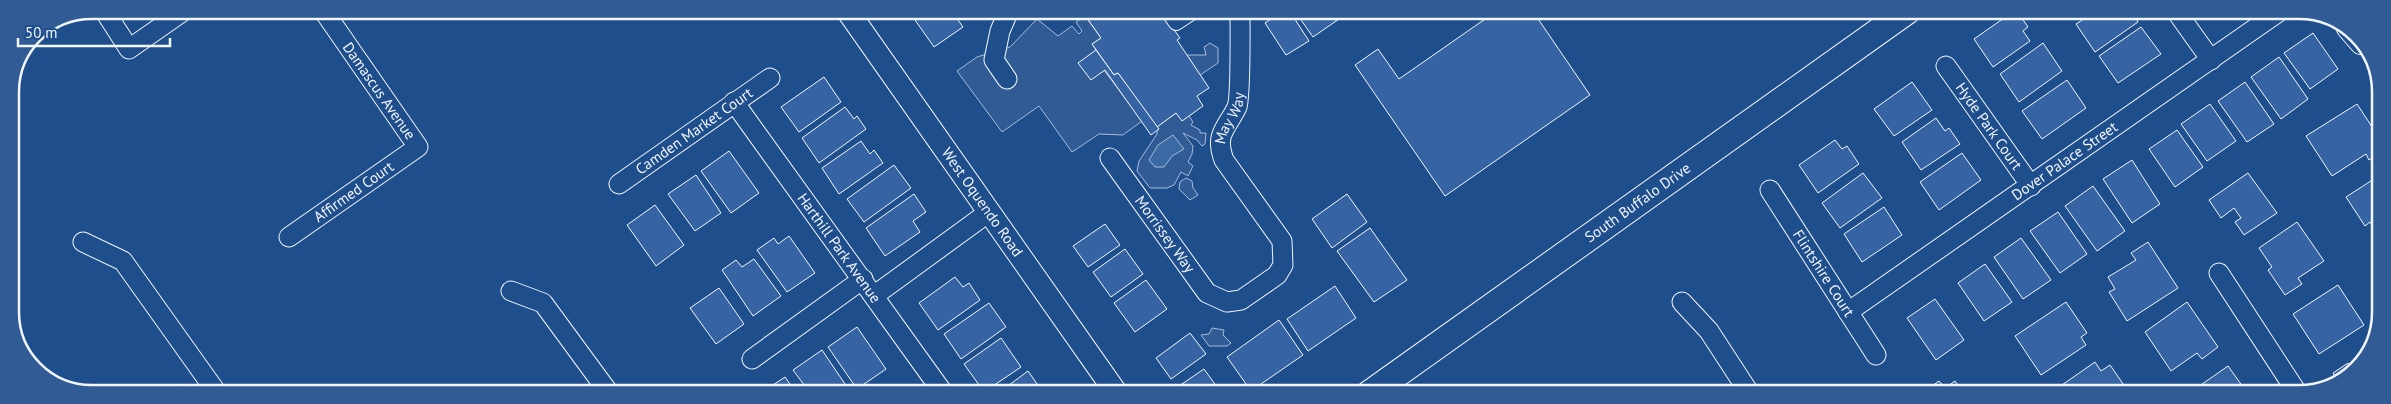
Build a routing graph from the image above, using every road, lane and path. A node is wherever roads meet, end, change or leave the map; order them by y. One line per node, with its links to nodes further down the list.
1 (110, 19): 2 (street)
2 (172, 19)
3 (329, 19): 15 (street, Damascus Avenue)
4 (853, 19): 20 (street, West Oquendo Road)
5 (1005, 19): 13 (street)
6 (1240, 19): 27 (street, May Way)
7 (1896, 19): 36 (main road, South Buffalo Drive)
8 (2182, 19): 10 (street)
9 (2269, 19): 10 (street, Dover Palace Street)
10 (2211, 60): 18 (street, Dover Palace Street)
11 (1946, 66): 18 (street, Hyde Park Court)
12 (770, 78): 14 (street, Camden Market Court)
13 (1007, 79)
14 (734, 102): 17 (street, Camden Market Court); 24 (street, Harthill Park Avenue)
15 (418, 147): 21 (street, Affirmed Court)
16 (1110, 158): 27 (street, Morrissey Way)
17 (619, 184)
18 (2031, 186): 29 (street, Dover Palace Street)
19 (1770, 190): 29 (street, Flintshire Court)
20 (989, 212): 26 (street); 35 (street, West Oquendo Road)
21 (289, 237)
22 (83, 242): 32 (street)
23 (2218, 273): 38 (street)
24 (863, 279): 26 (street, Harthill Park Avenue); 31 (street)
25 (511, 291): 33 (street)
26 (875, 295): 34 (street, Harthill Park Avenue)
27 (1226, 302)
28 (1682, 302): 37 (street)
29 (1848, 312): 30 (street, Flintshire Court)
30 (1876, 355)
31 (752, 359)
32 (211, 385)
33 (603, 385)
34 (938, 385)
35 (1111, 385)
36 (1382, 385)
37 (1744, 385)
38 (2292, 385)

